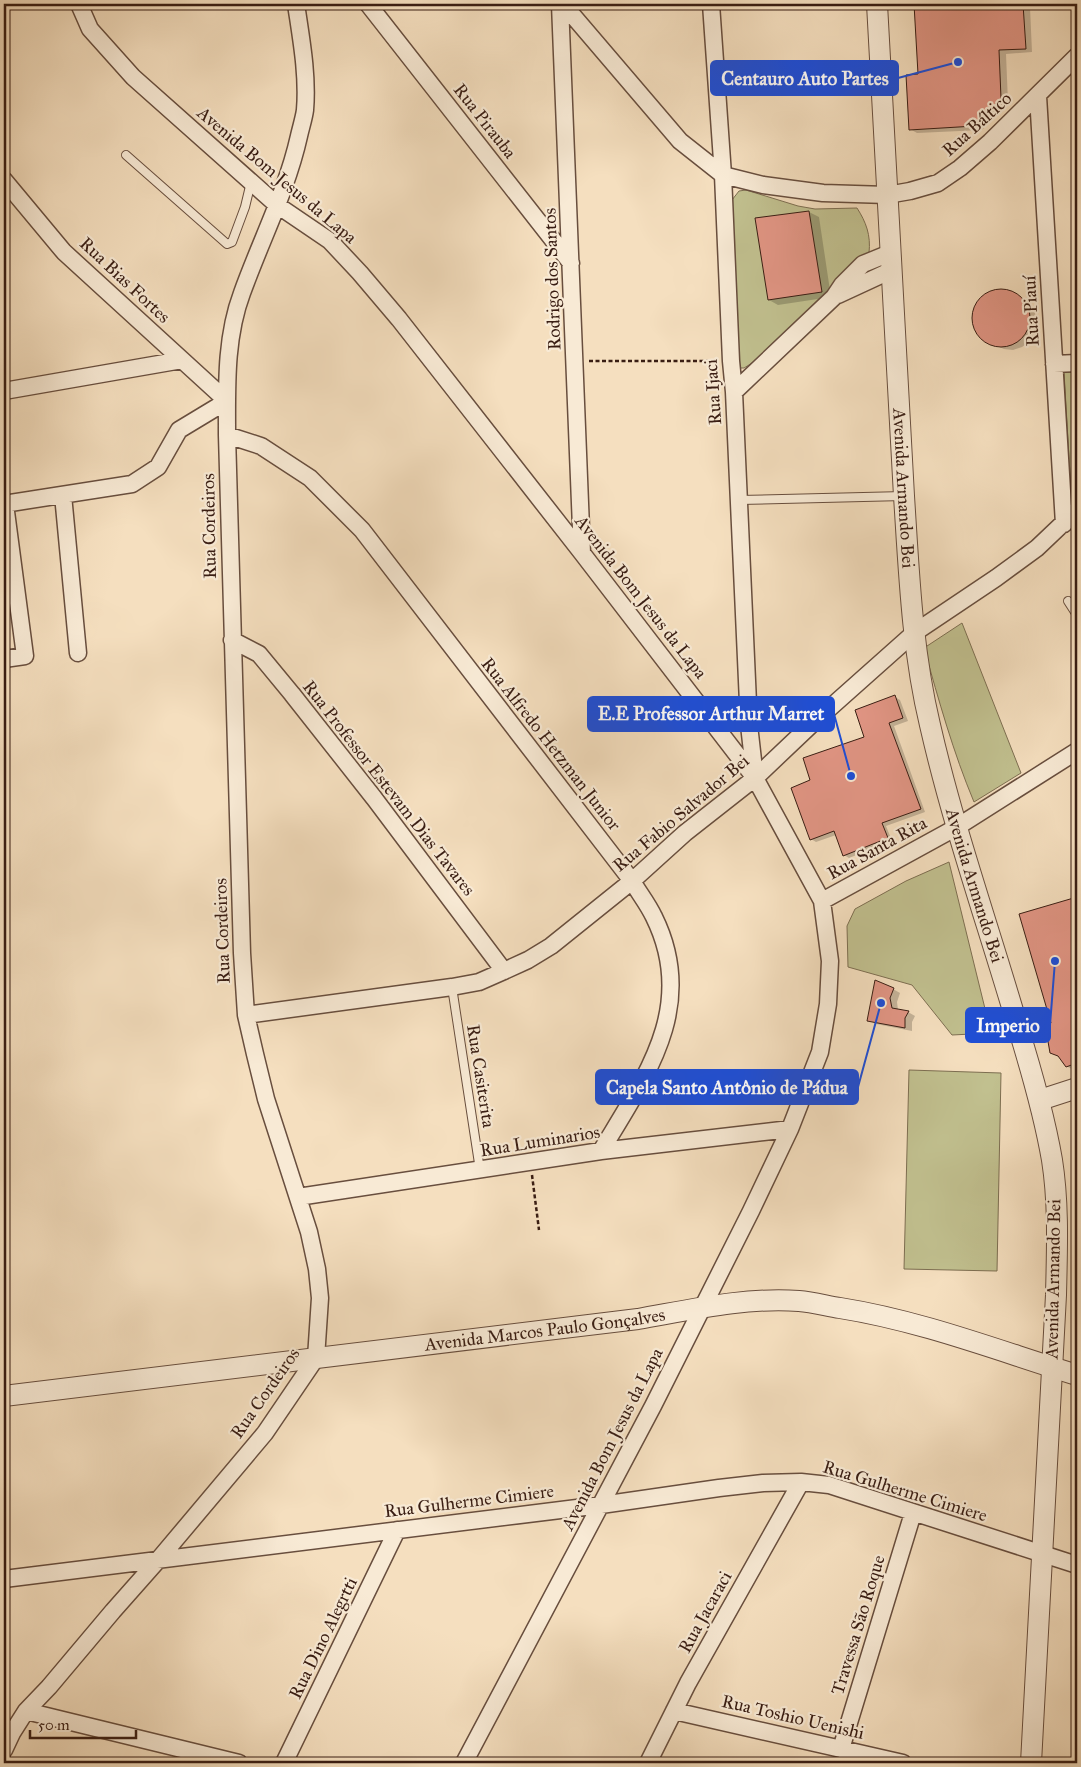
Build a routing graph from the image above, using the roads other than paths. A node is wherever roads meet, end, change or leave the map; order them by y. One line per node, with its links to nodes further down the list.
1 (79, 4): 12 (street, Avenida Bom Jesus da Lapa)
2 (296, 4): 14 (street, Rua Cordeiros)
3 (368, 4): 16 (street, Rua Pirauba)
4 (562, 4): 10 (street); 16 (street, Rodrigo dos Santos)
5 (711, 4): 10 (street, Rua Ijaci)
6 (877, 4): 13 (street, Avenida Armando Bei)
7 (1077, 56): 8 (street, Rua Báltico)
8 (1038, 96): 13 (street, Rua Báltico); 19 (street, Rua Piauí)
9 (126, 155): 12 (lane)
10 (723, 175): 13 (street, Rua Báltico); 21 (street, Rua Ijaci)
11 (4, 180): 17 (street, Rua Bias Fortes)
12 (251, 182): 14 (street, Avenida Bom Jesus da Lapa)
13 (887, 195): 15 (street, Avenida Armando Bei)
14 (277, 205): 22 (street, Rua Cordeiros); 30 (street, Avenida Bom Jesus da Lapa)
15 (891, 261): 21 (street); 25 (street, Avenida Armando Bei)
16 (571, 263): 30 (street, Rodrigo dos Santos)
17 (182, 360): 20 (street); 22 (street, Rua Bias Fortes)
18 (1077, 363): 19 (street)
19 (1054, 364): 29 (street, Rua Piauí)
20 (4, 391)
21 (734, 392): 26 (street, Rua Ijaci)
22 (227, 401): 23 (street, Rua Cordeiros); 24 (street)
23 (227, 436): 34 (street, Rua Cordeiros); 40 (street, Rua Alfredo Hetzman Junior)
24 (63, 495): 27 (street); 35 (street)
25 (904, 496): 26 (lane); 33 (street, Avenida Armando Bei)
26 (739, 500): 38 (street, Rua Ijaci)
27 (5, 504): 36 (street)
28 (1077, 510): 29 (street, Rua Fabio Salvador Bei)
29 (1064, 524): 33 (street, Rua Fabio Salvador Bei)
30 (582, 553): 38 (street, Avenida Bom Jesus da Lapa)
31 (1068, 601): 32 (lane)
32 (1077, 615)
33 (914, 632): 38 (street, Rua Fabio Salvador Bei); 39 (street, Avenida Armando Bei)
34 (232, 640): 42 (street, Rua Professor Estevam Dias Tavares); 44 (street, Rua Cordeiros)
35 (78, 653)
36 (4, 659)
37 (1077, 751): 39 (street, Rua Santa Rita)
38 (755, 778): 40 (street, Rua Fabio Salvador Bei); 41 (street, Avenida Bom Jesus da Lapa)
39 (957, 827): 41 (street, Rua Santa Rita); 46 (street, Avenida Armando Bei)
40 (632, 881): 42 (street, Rua Fabio Salvador Bei); 48 (street, Rua Alfredo Hetzman Junior)
41 (822, 902): 47 (street, Avenida Bom Jesus da Lapa)
42 (504, 972): 43 (street, Rua Fabio Salvador Bei)
43 (452, 987): 44 (street, Rua Fabio Salvador Bei); 49 (lane, Rua Casiterita)
44 (246, 1014): 50 (street, Rua Cordeiros)
45 (1077, 1088): 46 (street)
46 (1040, 1100): 53 (street, Avenida Armando Bei)
47 (790, 1129): 48 (street, Rua Luminarios); 51 (street, Avenida Bom Jesus da Lapa)
48 (602, 1151): 49 (street, Rua Luminarios)
49 (480, 1170): 50 (street, Rua Luminarios)
50 (298, 1197): 52 (street, Rua Cordeiros)
51 (701, 1308): 52 (street, Avenida Marcos Paulo Gonçalves); 53 (street, Avenida Marcos Paulo Gonçalves); 57 (street, Avenida Bom Jesus da Lapa)
52 (316, 1358): 55 (street, Avenida Marcos Paulo Gonçalves); 61 (street, Rua Cordeiros)
53 (1050, 1367): 54 (street, Avenida Marcos Paulo Gonçalves); 60 (street, Avenida Armando Bei)
54 (1077, 1375)
55 (4, 1396)
56 (801, 1482): 57 (street, Rua Gulherme Cimiere); 58 (street, Rua Gulherme Cimiere); 65 (street, Rua Jacaraci)
57 (601, 1505): 59 (street, Rua Gulherme Cimiere); 70 (street, Avenida Bom Jesus da Lapa)
58 (913, 1513): 60 (street, Rua Gulherme Cimiere); 66 (street, Travessa São Roque)
59 (397, 1530): 61 (street, Rua Gulherme Cimiere); 69 (street, Rua Dino Alegrtti)
60 (1042, 1553): 62 (street, Rua Gulherme Cimiere); 73 (street, Avenida Armando Bei)
61 (159, 1559): 63 (street, Rua Gulherme Cimiere); 64 (street, Rua Cordeiros)
62 (1077, 1565)
63 (4, 1579)
64 (26, 1711): 67 (street, Rua Cordeiros); 68 (street)
65 (674, 1711): 66 (street, Rua Toshio Uenishi); 71 (street, Rua Jacaraci)
66 (841, 1749): 72 (street, Rua Toshio Uenishi)
67 (4, 1750)
68 (239, 1763)
69 (284, 1763)
70 (464, 1763)
71 (648, 1763)
72 (903, 1763)
73 (1031, 1763)

